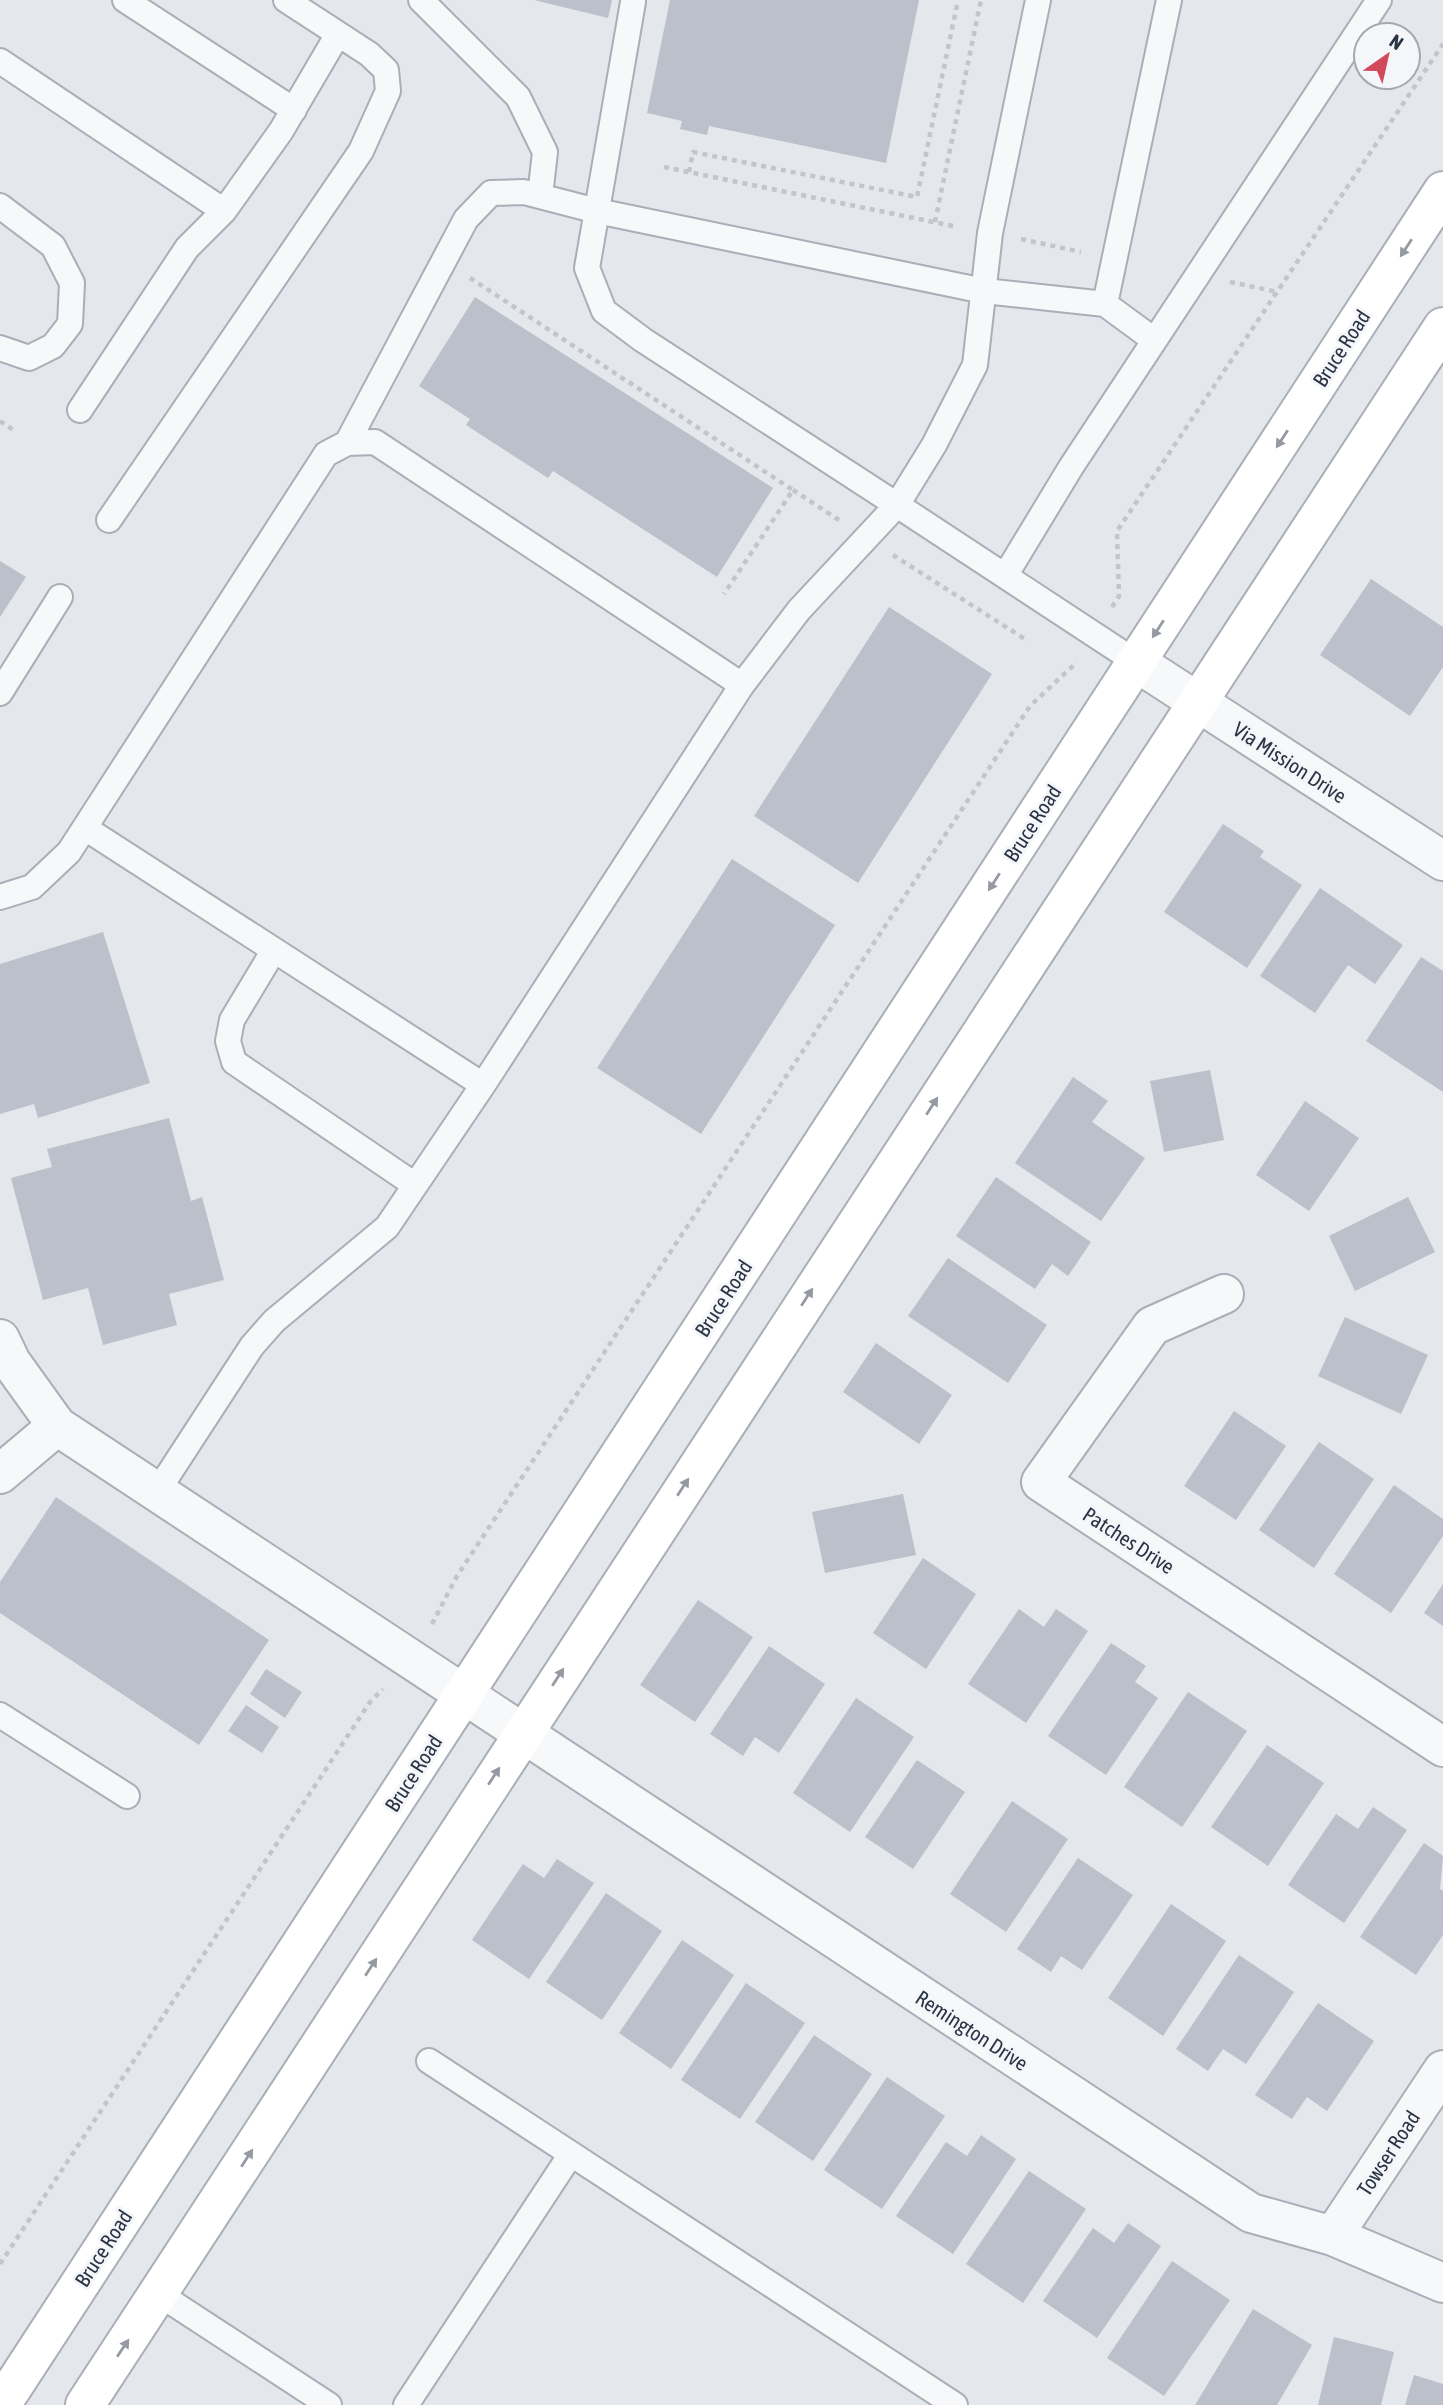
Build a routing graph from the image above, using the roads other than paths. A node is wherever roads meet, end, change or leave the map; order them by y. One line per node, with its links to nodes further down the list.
1 (125, 0): 10 (lane)
2 (286, 0): 8 (lane)
3 (421, 0): 12 (lane)
4 (1038, 0): 16 (lane)
5 (1169, 0): 17 (lane)
6 (1379, 0): 19 (lane)
7 (633, 2): 15 (lane)
8 (338, 34): 10 (lane); 24 (lane)
9 (0, 61): 14 (lane)
10 (293, 110): 14 (lane)
11 (1443, 191): 27 (street, Bruce Road, one-way to 27)
12 (540, 196): 15 (lane); 22 (lane)
13 (0, 206): 20 (lane)
14 (224, 211): 21 (lane)
15 (597, 211): 16 (lane); 23 (lane)
16 (984, 291): 17 (lane); 23 (lane)
17 (1105, 304): 19 (lane)
18 (1443, 327): 30 (street)
19 (1154, 340): 25 (lane)
20 (0, 348)
21 (80, 410)
22 (347, 443): 28 (lane); 31 (lane)
23 (897, 505): 25 (lane); 28 (lane)
24 (109, 520)
25 (1005, 576): 27 (lane)
26 (60, 597): 29 (lane)
27 (1136, 662): 30 (street, Via Mission Drive); 42 (street, Bruce Road, one-way to 42)
28 (743, 685): 35 (lane)
29 (0, 693)
30 (1196, 701): 32 (street, Via Mission Drive); 44 (street, one-way to 30)
31 (85, 828): 33 (lane); 34 (lane)
32 (1443, 861)
33 (0, 897)
34 (274, 950): 35 (lane); 36 (lane)
35 (483, 1085): 36 (lane)
36 (415, 1185): 41 (lane)
37 (1224, 1293): 45 (street, Patches Drive)
38 (0, 1339): 39 (street)
39 (57, 1426): 40 (street); 41 (street, Remington Drive)
40 (0, 1474)
41 (157, 1492): 42 (street, Remington Drive)
42 (464, 1695): 44 (street, Remington Drive); 53 (street, Bruce Road)
43 (0, 1715): 46 (lane)
44 (521, 1735): 50 (street, Remington Drive); 52 (street, one-way to 44)
45 (1443, 1747)
46 (127, 1796)
47 (429, 2061): 49 (lane)
48 (1443, 2070): 50 (street, Towser Road)
49 (571, 2154): 56 (lane); 57 (lane)
50 (1333, 2236): 51 (street, Remington Drive)
51 (1443, 2283)
52 (159, 2294): 54 (street, one-way to 52); 55 (lane)
53 (2, 2399)
54 (85, 2405)
55 (329, 2405)
56 (406, 2405)
57 (955, 2405)

